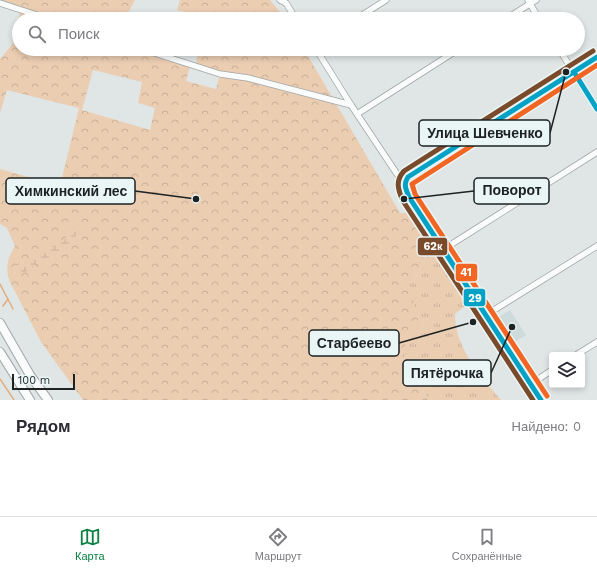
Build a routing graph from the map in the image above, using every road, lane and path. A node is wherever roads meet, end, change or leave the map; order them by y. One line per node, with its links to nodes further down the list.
1 (280, 0): 7 (street)
2 (386, 0): 8 (street)
3 (536, 0): 4 (street)
4 (528, 2): 9 (street); 10 (street)
5 (0, 3): 6 (street)
6 (28, 12)
7 (292, 12)
8 (367, 12)
9 (515, 12)
10 (534, 12)
11 (164, 56): 17 (street)
12 (320, 56): 17 (street)
13 (448, 56): 19 (street)
14 (564, 56): 16 (street)
15 (597, 57): 16 (main road)
16 (574, 72): 18 (street); 21 (main road)
17 (351, 106): 19 (street)
18 (597, 109)
19 (357, 114): 21 (street)
20 (597, 152): 23 (street)
21 (405, 182): 23 (main road)
22 (597, 246): 24 (street)
23 (444, 249): 24 (main road)
24 (486, 315): 30 (main road)
25 (0, 323): 32 (highway)
26 (597, 342): 28 (street)
27 (0, 352): 31 (highway)
28 (581, 352)
29 (549, 372): 30 (street)
30 (531, 384): 33 (main road)
31 (30, 400)
32 (48, 400)
33 (541, 400)

